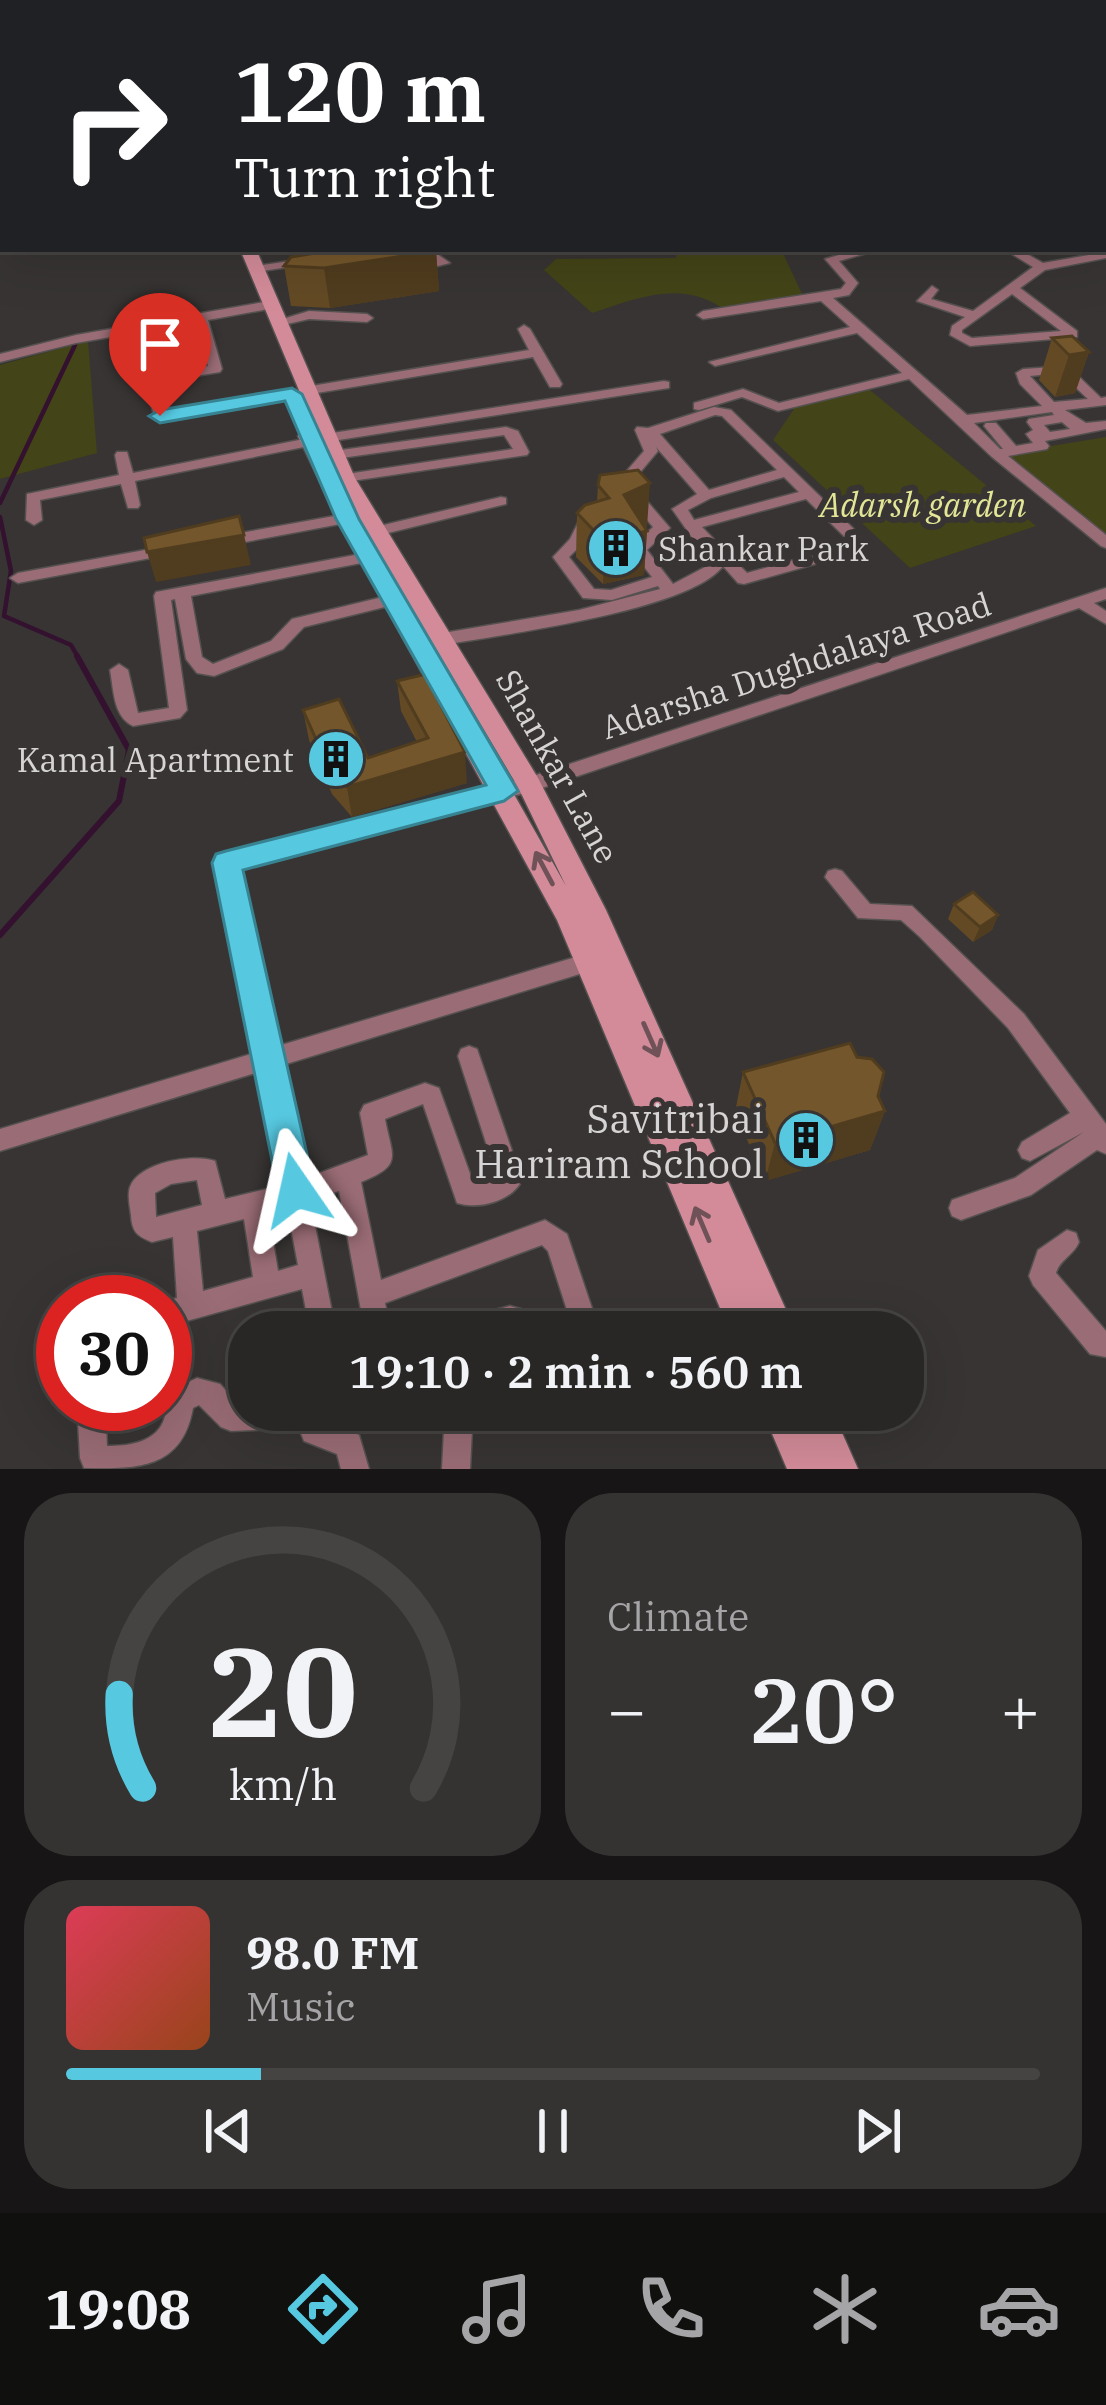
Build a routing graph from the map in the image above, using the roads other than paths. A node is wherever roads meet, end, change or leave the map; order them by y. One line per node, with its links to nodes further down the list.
1 (239, 252): 16 (street, Shankar Lane)
2 (249, 252): 11 (street, Shankar Lane)
3 (427, 252): 12 (street)
4 (820, 252): 8 (street)
5 (861, 252): 8 (street)
6 (1015, 252): 10 (street)
7 (330, 258): 11 (street)
8 (831, 259): 15 (street)
9 (1101, 259): 10 (street)
10 (1041, 267): 13 (street)
11 (256, 269): 16 (street, Shankar Lane)
12 (399, 273)
13 (1014, 289): 18 (street); 18 (street)
14 (932, 290): 18 (street)
15 (824, 297): 17 (street); 21 (street)
16 (270, 303): 19 (street); 20 (street); 29 (street, Shankar Lane)
17 (704, 315)
18 (976, 316)
19 (201, 317): 24 (street); 29 (street)
20 (367, 318)
21 (861, 328): 25 (street); 26 (street)
22 (524, 329): 23 (street)
23 (537, 353): 27 (street); 29 (street)
24 (0, 358)
25 (715, 362)
26 (913, 374): 33 (street); 39 (street)
27 (555, 384)
28 (664, 385): 36 (street)
29 (298, 393): 36 (street, Shankar Lane)
30 (1097, 399): 31 (street); 31 (street)
31 (1054, 407): 32 (street); 32 (street); 35 (street)
32 (1024, 410): 34 (street)
33 (964, 420): 34 (street); 37 (street)
34 (1002, 421): 37 (street); 37 (street)
35 (1106, 425)
36 (323, 445): 41 (street); 42 (street, Shankar Lane); 42 (street); 49 (street, Shankar Lane)
37 (1005, 452): 50 (street)
38 (122, 455): 41 (street)
39 (632, 472)
40 (787, 472): 43 (street); 44 (street); 44 (street)
41 (128, 478): 46 (street); 47 (street)
42 (345, 478): 49 (street, Shankar Lane)
43 (809, 494): 48 (street); 48 (street)
44 (706, 495): 48 (street)
45 (501, 501): 49 (street)
46 (133, 505)
47 (34, 520)
48 (692, 525): 54 (street)
49 (365, 530): 51 (street); 57 (street); 59 (street, Shankar Lane); 62 (street, Shankar Lane)
50 (1106, 543)
51 (206, 544)
52 (183, 548): 55 (street)
53 (724, 569): 54 (street)
54 (706, 575): 56 (street)
55 (18, 578)
56 (666, 584): 56 (street); 62 (street)
57 (182, 593): 59 (street); 63 (street)
58 (1106, 593): 60 (street, Adarsha Dughdalaya Road)
59 (395, 599): 62 (street, Shankar Lane)
60 (1083, 603): 61 (street); 64 (street, Adarsha Dughdalaya Road)
61 (1106, 619)
62 (431, 641): 64 (street, Shankar Lane)
63 (119, 670)
64 (516, 788): 66 (street, Shankar Lane); 68 (street, Adarsha Dughdalaya Road)
65 (835, 877): 69 (street)
66 (602, 959): 68 (street); 87 (street, Shankar Lane, one-way to 66); 88 (street, Shankar Lane, one-way to 88)
67 (469, 1056): 72 (street)
68 (270, 1058): 70 (street); 73 (street)
69 (1096, 1132): 71 (street); 75 (street)
70 (9, 1137)
71 (1030, 1150)
72 (348, 1176): 73 (street); 82 (street)
73 (296, 1190): 74 (street); 79 (street)
74 (254, 1202): 76 (street); 81 (street)
75 (961, 1208)
76 (215, 1213): 77 (street); 77 (street)
77 (184, 1221): 80 (street)
78 (1066, 1242): 89 (street)
79 (312, 1274): 81 (street); 84 (street)
80 (180, 1275)
81 (267, 1283): 83 (street)
82 (371, 1296): 85 (street); 86 (street)
83 (192, 1306)
84 (319, 1311)
85 (374, 1311)
86 (580, 1311)
87 (739, 1311)
88 (769, 1311)
89 (1106, 1344)
90 (192, 1394): 91 (street)
91 (228, 1414)
92 (92, 1431): 93 (street)
93 (173, 1431)
94 (314, 1431): 98 (street)
95 (458, 1431): 99 (street)
96 (789, 1431): 100 (street)
97 (822, 1431): 101 (street)
98 (355, 1469)
99 (456, 1469)
100 (806, 1469)
101 (839, 1469)

